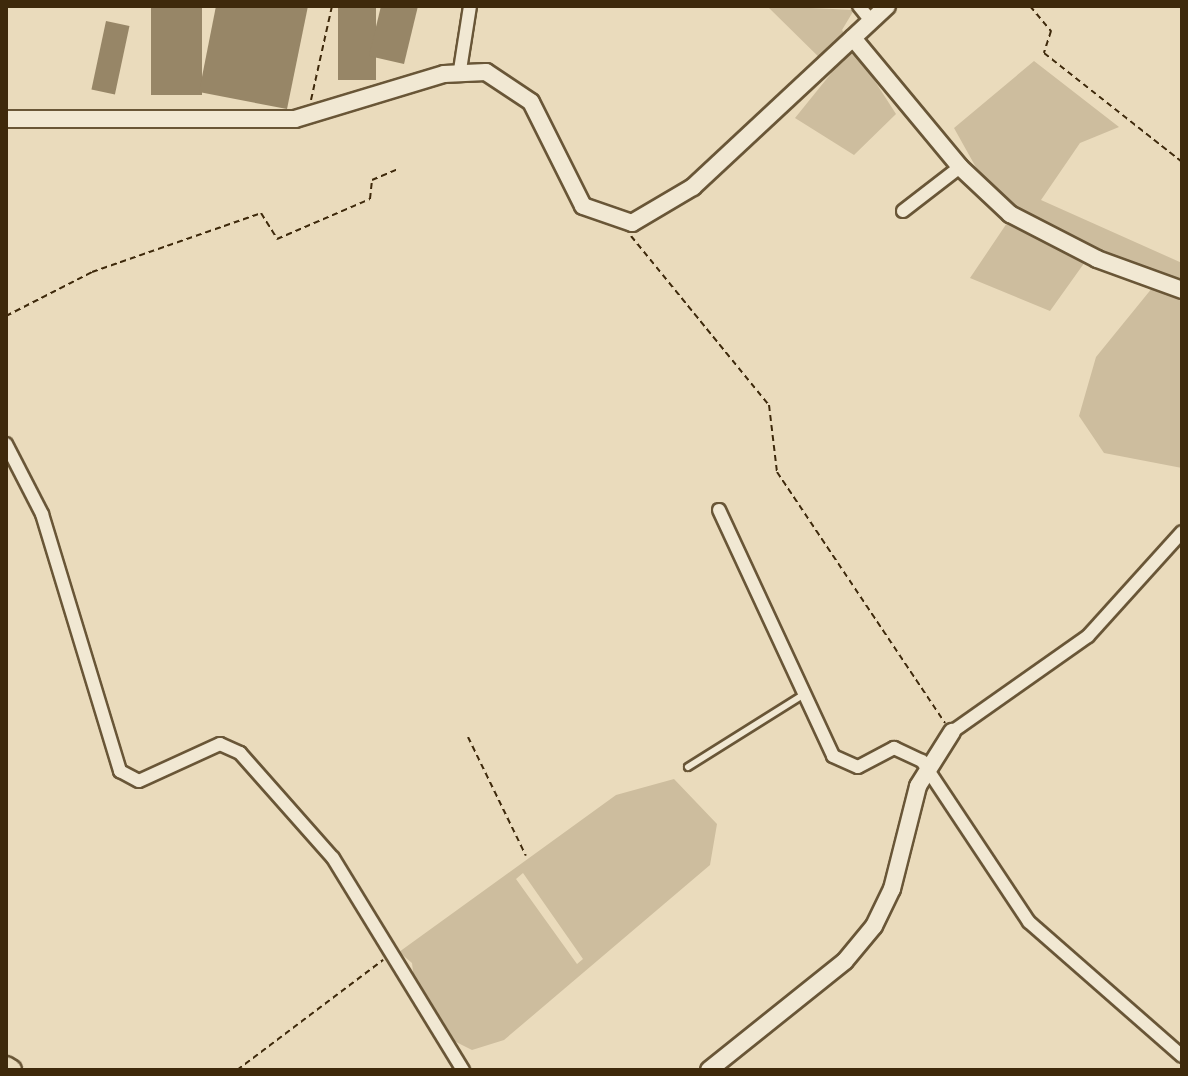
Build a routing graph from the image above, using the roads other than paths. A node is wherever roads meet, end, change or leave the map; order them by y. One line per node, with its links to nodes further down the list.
1 (470, 6): 6 (street)
2 (859, 6): 4 (street)
3 (887, 6): 4 (street)
4 (871, 21): 5 (street)
5 (853, 38): 6 (street); 8 (street)
6 (460, 70): 7 (street)
7 (6, 119)
8 (960, 167): 9 (street); 10 (street)
9 (903, 211)
10 (1182, 290)
11 (6, 444): 21 (street)
12 (719, 510): 14 (street)
13 (1182, 532): 15 (street)
14 (803, 695): 16 (street); 17 (lane)
15 (952, 732): 16 (street)
16 (927, 766): 18 (street); 22 (street)
17 (688, 767)
18 (1182, 1056)
19 (6, 1067): 20 (main road)
20 (11, 1070)
21 (463, 1070)
22 (709, 1070)

